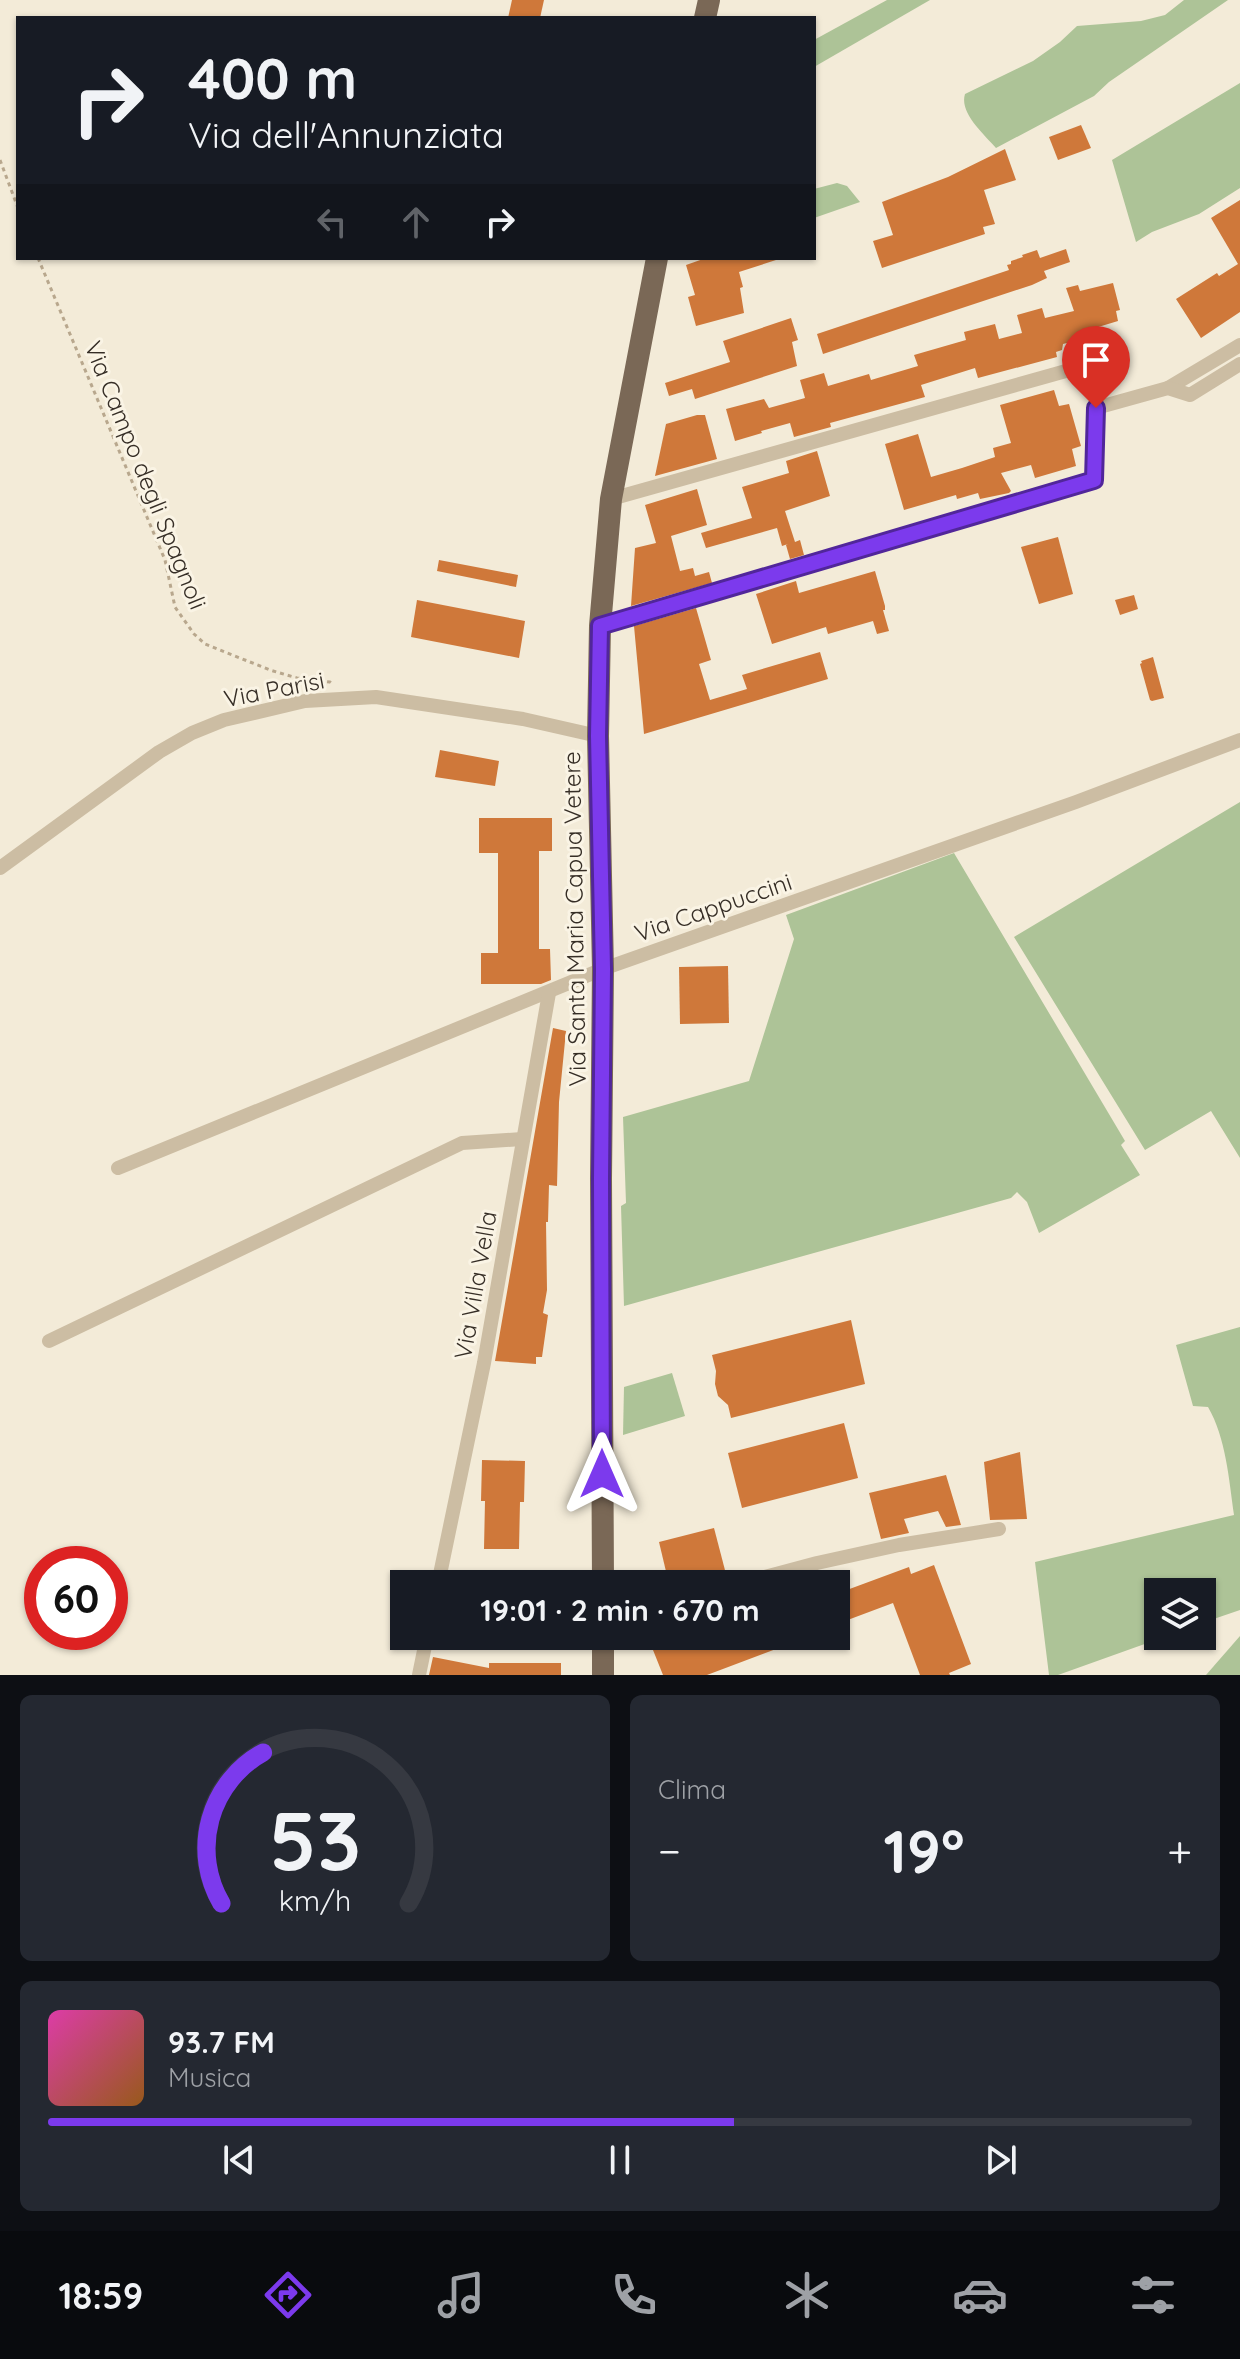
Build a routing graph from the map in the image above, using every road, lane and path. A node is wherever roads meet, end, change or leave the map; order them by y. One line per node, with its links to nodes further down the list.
1 (0, 160): 2 (path)
2 (16, 203)
3 (39, 260): 11 (path, Via Campo degli Spagnoli)
4 (657, 260): 9 (main road, Via Santa Maria Capua Vetere)
5 (1240, 345): 7 (street)
6 (1240, 364): 7 (street)
7 (1168, 388): 8 (street)
8 (1096, 408): 9 (street); 10 (street)
9 (611, 499): 10 (main road, Via Santa Maria Capua Vetere)
10 (600, 626): 12 (main road, Via Santa Maria Capua Vetere)
11 (351, 698): 12 (street, Via Parisi); 14 (street, Via Parisi)
12 (598, 736): 15 (main road, Via Santa Maria Capua Vetere)
13 (1240, 740): 15 (street, Via Cappuccini)
14 (0, 868)
15 (603, 969): 16 (street, Via Cappuccini); 22 (main road, Via Santa Maria Capua Vetere)
16 (549, 993): 17 (street, Via Villa Vella); 18 (street, Via Cappuccini)
17 (522, 1139): 19 (street); 21 (street, Via Villa Vella)
18 (118, 1168)
19 (49, 1341)
20 (999, 1529): 23 (street)
21 (441, 1570)
22 (603, 1570)
23 (791, 1570)
24 (424, 1650): 26 (street)
25 (603, 1650): 27 (main road)
26 (419, 1675)
27 (603, 1675)

